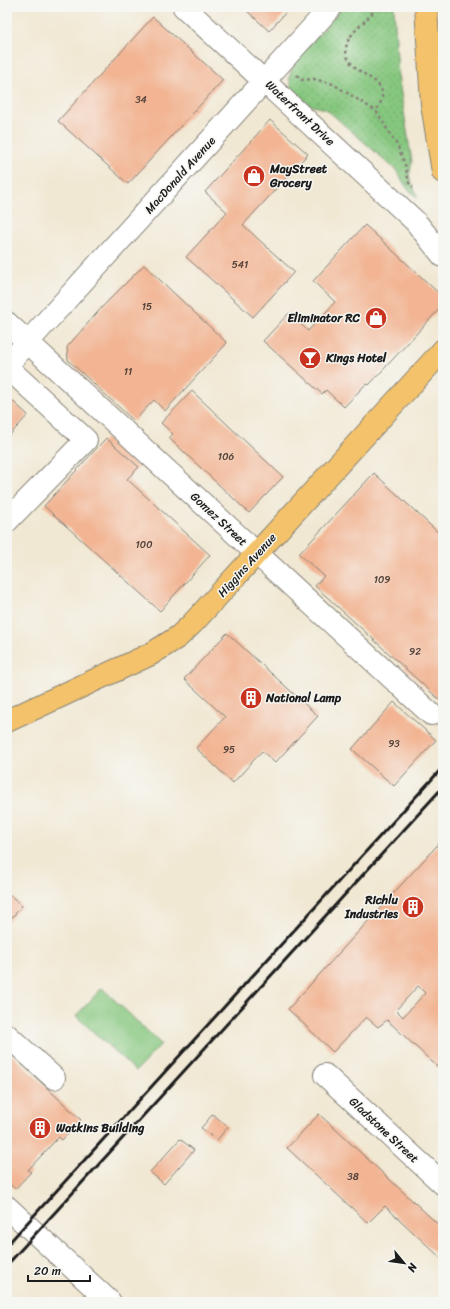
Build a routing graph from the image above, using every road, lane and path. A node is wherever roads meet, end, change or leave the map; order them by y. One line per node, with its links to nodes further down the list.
1 (184, 7): 6 (street, Waterfront Drive)
2 (331, 7): 6 (street, MacDonald Avenue)
3 (376, 7): 7 (path)
4 (426, 7): 8 (main road)
5 (295, 74): 7 (path)
6 (265, 81): 10 (street, Waterfront Drive); 14 (street, MacDonald Avenue)
7 (376, 111): 9 (path)
8 (442, 168)
9 (416, 191)
10 (415, 221): 11 (street, Waterfront Drive); 12 (street, Waterfront Drive)
11 (443, 240)
12 (443, 256)
13 (7, 323): 14 (street, Gomez Street)
14 (28, 342): 16 (street, MacDonald Avenue); 18 (street, Gomez Street)
15 (443, 350): 18 (main road, Higgins Avenue)
16 (7, 366): 17 (street)
17 (7, 521)
18 (257, 554): 19 (street, Gomez Street); 20 (main road, Higgins Avenue)
19 (431, 714)
20 (10, 715)
21 (7, 1035): 23 (street)
22 (325, 1075): 24 (street, Gladstone Street)
23 (54, 1078)
24 (443, 1184)
25 (7, 1206): 26 (street)
26 (110, 1302)

